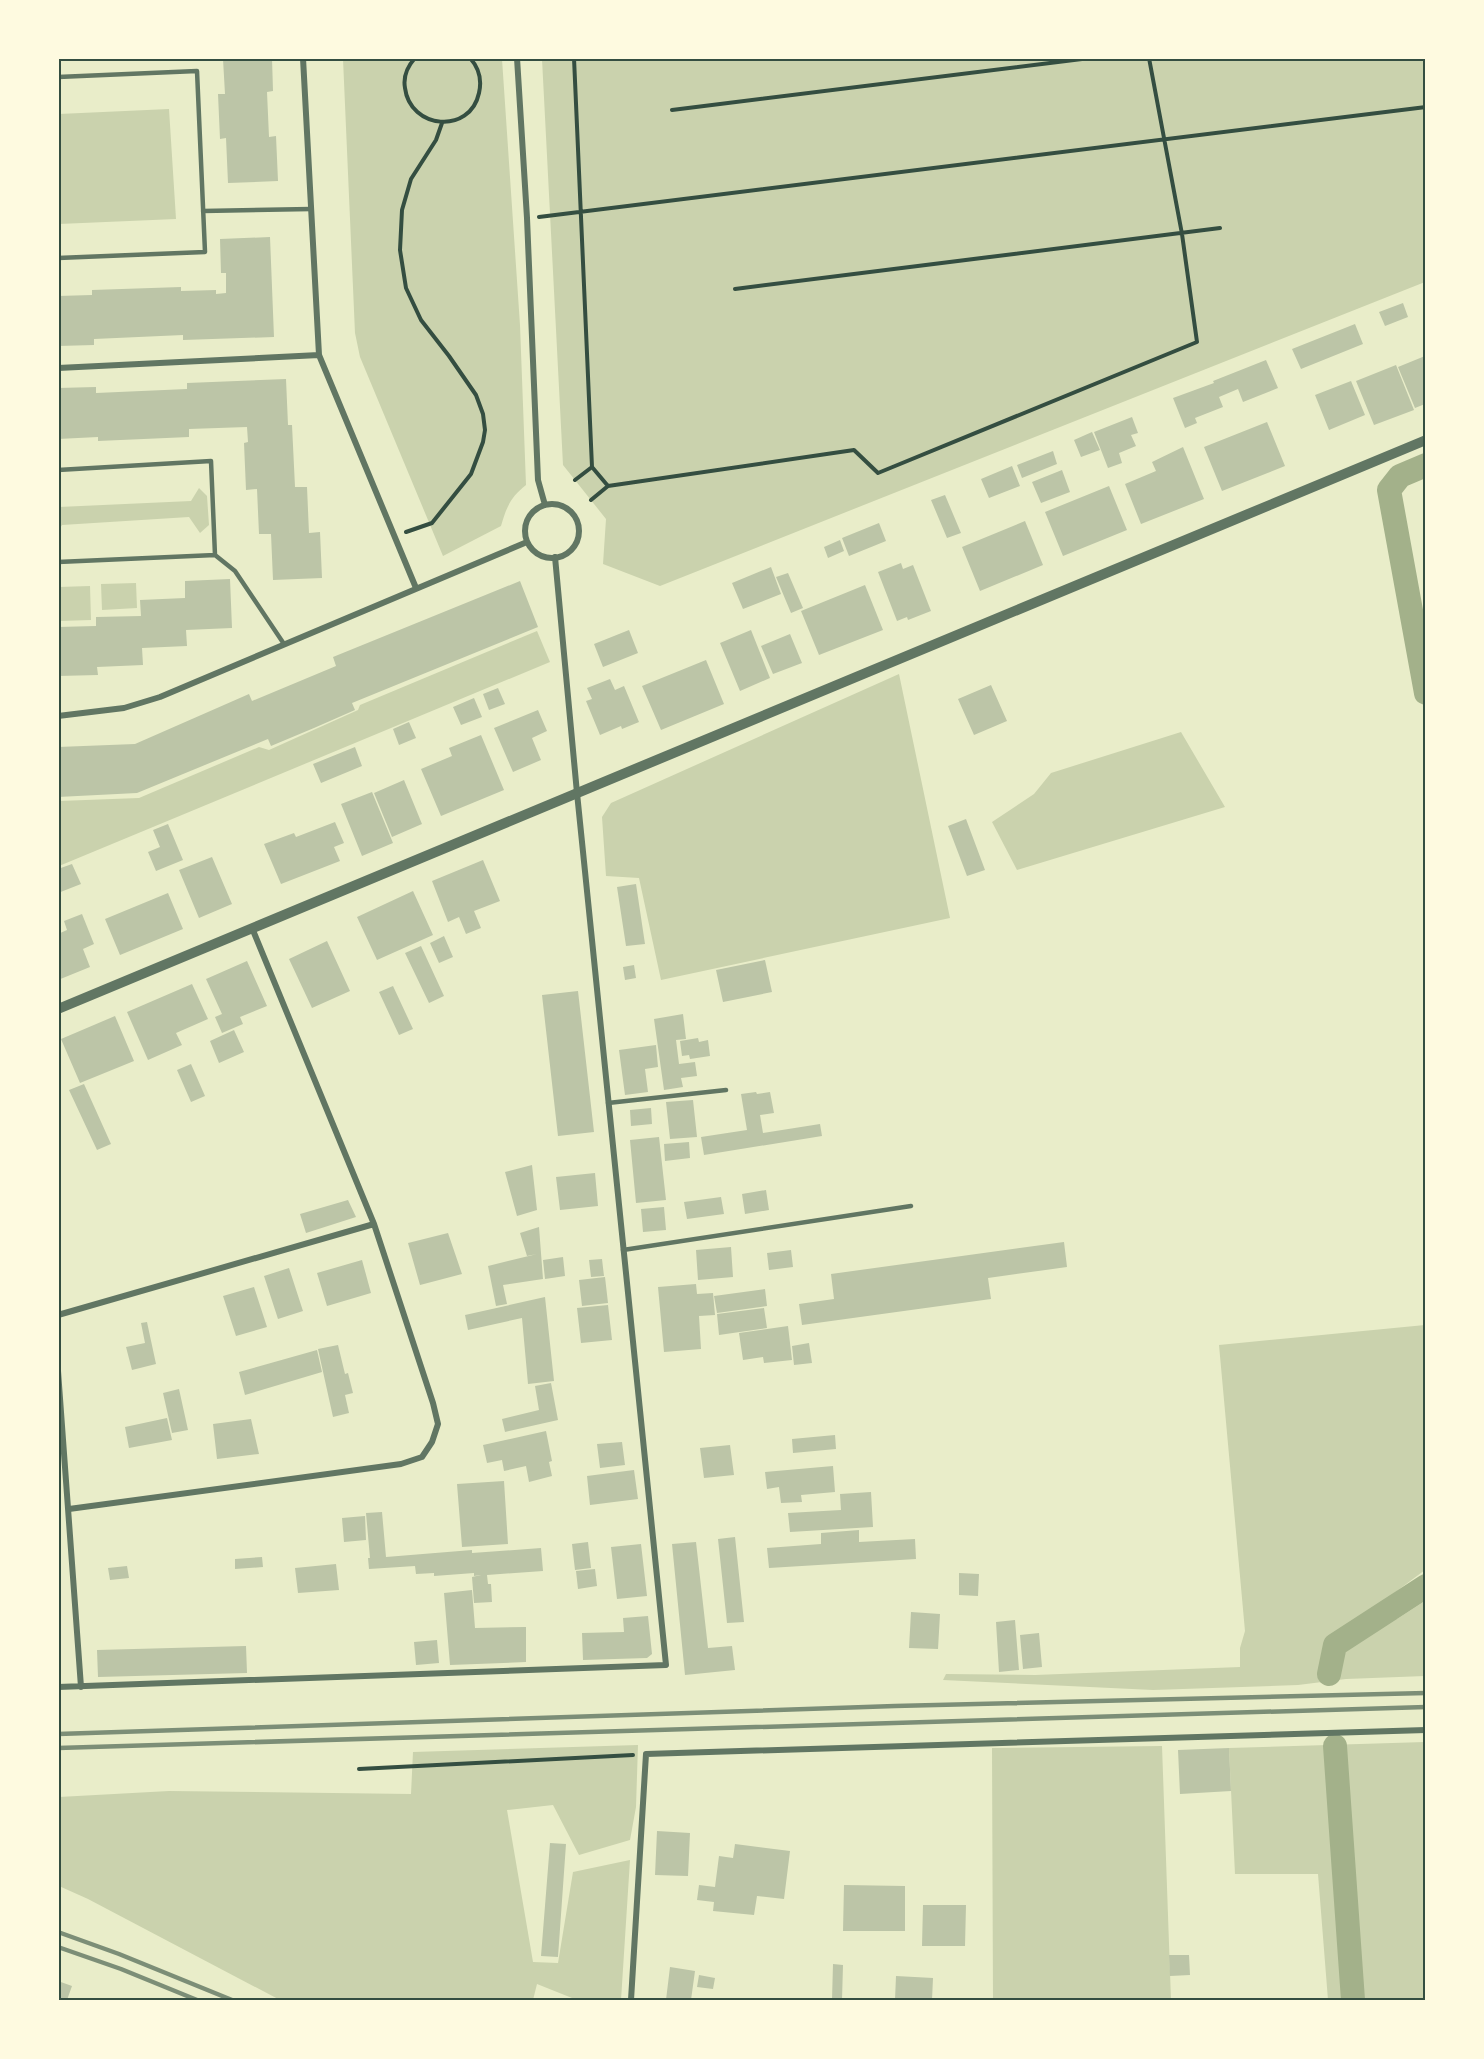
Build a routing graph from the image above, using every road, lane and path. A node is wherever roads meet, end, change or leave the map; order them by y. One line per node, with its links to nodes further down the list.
1 (303, 58): 13 (street)
2 (415, 58): 11 (path)
3 (470, 58): 11 (path)
4 (517, 58): 16 (street)
5 (574, 58): 15 (path)
6 (1090, 58): 10 (path)
7 (1149, 58): 12 (path)
8 (58, 77): 14 (lane)
9 (1425, 107): 12 (path)
10 (672, 110)
11 (442, 123): 30 (path)
12 (1165, 138): 15 (path); 18 (path)
13 (312, 209): 14 (lane); 21 (street)
14 (203, 211): 19 (lane)
15 (581, 213): 16 (path); 24 (path)
16 (526, 218): 29 (street)
17 (1220, 228): 18 (path)
18 (1182, 234): 20 (path); 27 (path)
19 (58, 258)
20 (735, 289)
21 (319, 355): 22 (street); 30 (street)
22 (58, 368)
23 (1425, 440): 38 (street)
24 (592, 467): 26 (path); 27 (path)
25 (58, 470): 32 (lane)
26 (575, 480)
27 (608, 486): 28 (path)
28 (591, 500)
29 (545, 505): 31 (street); 33 (street)
30 (394, 537): 35 (street)
31 (527, 542): 33 (street); 35 (street)
32 (215, 555): 34 (lane); 36 (lane)
33 (555, 557): 38 (street)
34 (58, 562)
35 (416, 588): 36 (street)
36 (284, 644): 37 (street)
37 (58, 716)
38 (577, 793): 39 (street); 42 (street)
39 (251, 927): 40 (street); 44 (street)
40 (58, 1009)
41 (726, 1090): 42 (lane)
42 (608, 1103): 45 (street)
43 (911, 1206): 45 (lane)
44 (374, 1224): 46 (street); 48 (street)
45 (623, 1250): 49 (street)
46 (58, 1315)
47 (58, 1371): 48 (street)
48 (69, 1509): 49 (street)
49 (81, 1687): 50 (street)
50 (58, 1688)
51 (1425, 1730): 52 (street)
52 (646, 1754): 53 (path); 54 (street)
53 (359, 1769)
54 (631, 2001)

